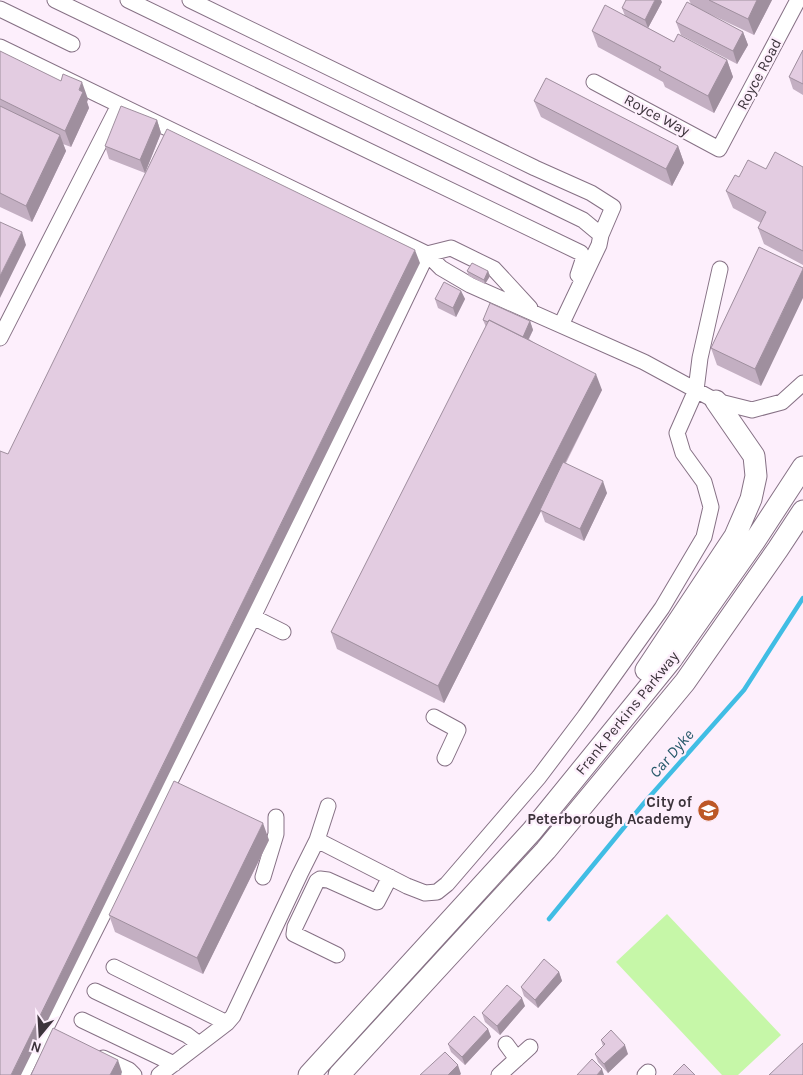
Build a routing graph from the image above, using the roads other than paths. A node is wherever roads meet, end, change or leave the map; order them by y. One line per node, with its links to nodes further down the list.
1 (55, 0): 14 (street)
2 (128, 0): 11 (street)
3 (190, 0): 11 (street)
4 (798, 0): 10 (street, Royce Road)
5 (0, 9): 6 (street)
6 (72, 44)
7 (0, 48): 9 (street)
8 (594, 82): 10 (street, Royce Way)
9 (118, 105): 12 (street); 17 (street)
10 (719, 148)
11 (602, 236): 14 (street)
12 (427, 254): 15 (street); 15 (street); 23 (street)
13 (720, 269): 19 (street)
14 (582, 283): 16 (street)
15 (536, 314): 16 (street)
16 (561, 325): 19 (street)
17 (0, 338)
18 (803, 383): 20 (street)
19 (696, 390): 20 (street); 32 (street)
20 (716, 401): 27 (highway)
21 (803, 467): 27 (highway, Frank Perkins Parkway)
22 (803, 511): 48 (highway, Frank Perkins Parkway)
23 (253, 617): 24 (street); 44 (street)
24 (283, 632)
25 (434, 717): 26 (street)
26 (445, 758)
27 (572, 782): 47 (highway, Frank Perkins Parkway)
28 (328, 806): 30 (street)
29 (276, 817): 31 (street)
30 (318, 840): 32 (street); 37 (street)
31 (262, 877)
32 (390, 877): 33 (street)
33 (337, 955)
34 (114, 967): 37 (street)
35 (95, 990): 38 (street)
36 (82, 1020): 43 (street)
37 (227, 1023): 38 (street)
38 (199, 1044): 43 (street)
39 (506, 1044): 42 (street)
40 (530, 1047): 42 (street)
41 (88, 1051): 45 (street)
42 (517, 1059): 49 (street)
43 (174, 1064): 46 (street)
44 (22, 1075)
45 (134, 1075)
46 (159, 1075)
47 (309, 1075)
48 (340, 1075)
49 (499, 1075)

